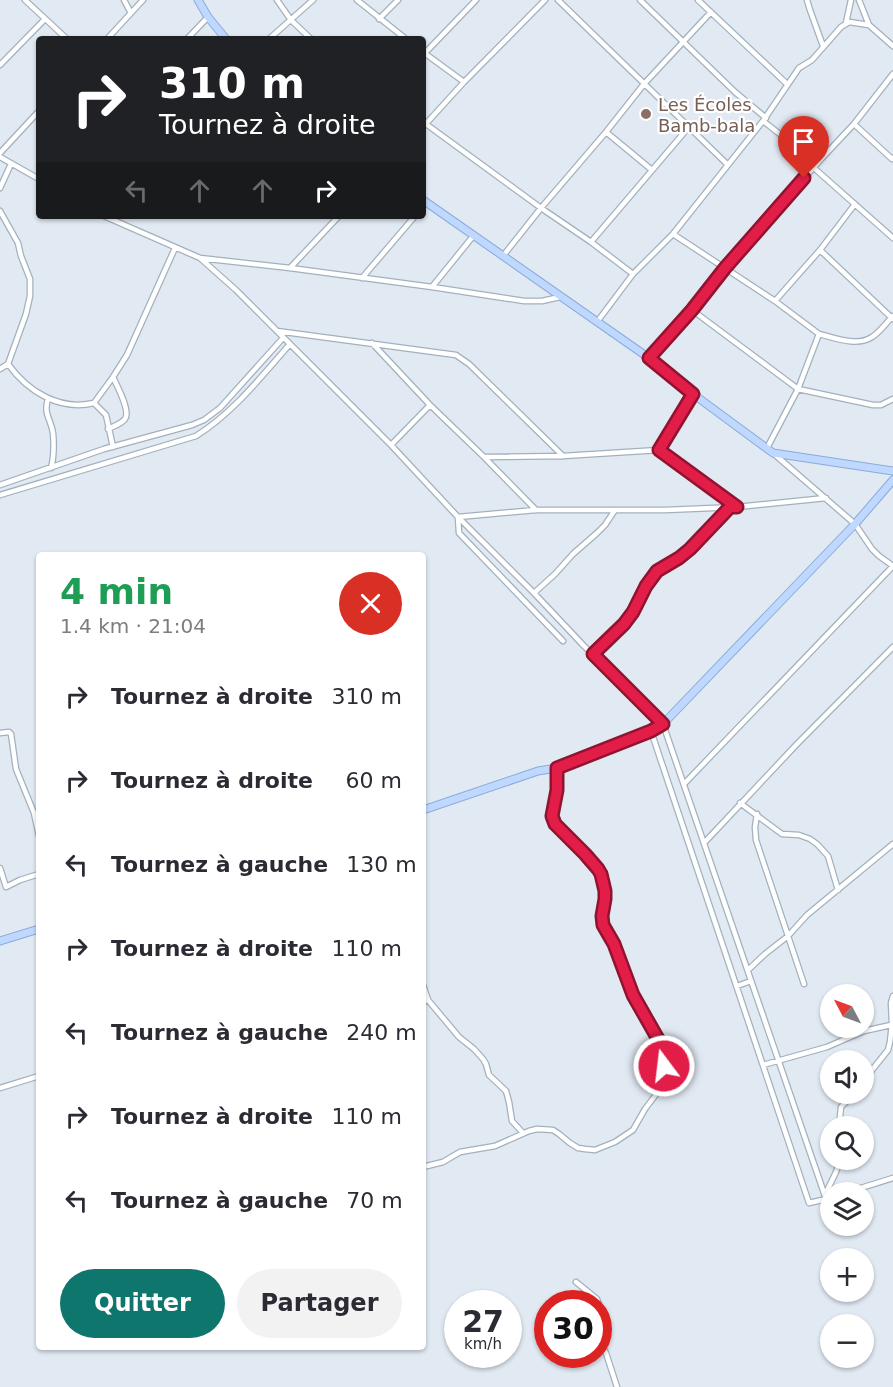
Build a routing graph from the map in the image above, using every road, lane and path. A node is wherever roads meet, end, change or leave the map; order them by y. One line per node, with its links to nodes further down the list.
1 (24, 0): 20 (street)
2 (124, 0): 18 (street)
3 (143, 0): 18 (street)
4 (198, 0): 19 (street)
5 (277, 0): 22 (street)
6 (313, 0): 22 (street)
7 (357, 0): 21 (street)
8 (398, 0): 21 (street)
9 (476, 0): 35 (street)
10 (545, 0): 39 (street)
11 (558, 0): 40 (street)
12 (640, 0): 32 (street)
13 (698, 0): 17 (street)
14 (807, 0): 33 (street)
15 (851, 0): 23 (street)
16 (859, 0): 24 (street)
17 (711, 12): 32 (street); 41 (street)
18 (131, 13): 26 (street)
19 (208, 17): 27 (street); 28 (street)
20 (45, 19): 25 (street); 37 (street)
21 (379, 19): 31 (street)
22 (291, 20): 29 (street); 30 (street)
23 (846, 22): 24 (street); 33 (street)
24 (869, 25): 34 (street)
25 (64, 36)
26 (110, 36)
27 (190, 36)
28 (224, 36)
29 (272, 36)
30 (308, 36)
31 (402, 36)
32 (685, 41): 40 (street); 43 (street)
33 (823, 46): 41 (street)
34 (893, 46)
35 (426, 50)
36 (426, 54): 39 (street)
37 (0, 65)
38 (893, 74): 45 (street)
39 (464, 82): 44 (street)
40 (644, 84): 47 (street); 48 (street)
41 (787, 84): 43 (street)
42 (36, 114): 49 (street)
43 (764, 119): 50 (street); 53 (street)
44 (426, 123)
45 (854, 124): 50 (street); 51 (street)
46 (426, 126): 60 (street)
47 (688, 128): 53 (street); 55 (street)
48 (606, 132): 55 (street); 60 (street)
49 (0, 155): 52 (street)
50 (823, 156): 54 (street)
51 (893, 158)
52 (11, 164): 56 (street); 57 (street)
53 (728, 165): 65 (street)
54 (814, 168): 59 (street); 74 (street)
55 (652, 170): 68 (street)
56 (36, 177)
57 (0, 188)
58 (426, 204): 66 (street)
59 (855, 204): 67 (street); 70 (street)
60 (541, 208): 68 (street); 71 (street)
61 (0, 211): 89 (street)
62 (111, 219): 69 (street)
63 (336, 219): 73 (street)
64 (412, 219): 76 (street)
65 (673, 234): 74 (street); 75 (street)
66 (474, 235): 71 (street); 77 (street)
67 (893, 238)
68 (591, 242): 75 (street)
69 (176, 248): 72 (street); 91 (street)
70 (820, 250): 79 (street); 81 (street)
71 (503, 256): 78 (street)
72 (200, 258): 73 (street); 83 (street)
73 (290, 268): 76 (street)
74 (725, 268): 79 (street); 80 (street)
75 (633, 274): 82 (street)
76 (362, 278): 77 (street)
77 (432, 287): 78 (street)
78 (561, 297): 82 (street)
79 (775, 301): 84 (street)
80 (692, 310): 88 (street); 92 (street)
81 (892, 318): 84 (street)
82 (597, 322): 88 (street)
83 (276, 330): 85 (street); 86 (street)
84 (819, 334): 92 (street)
85 (283, 338): 87 (street); 100 (street)
86 (372, 343): 97 (street); 103 (street)
87 (290, 344): 99 (street); 109 (street)
88 (649, 358): 93 (street)
89 (9, 364): 90 (street); 94 (street)
90 (0, 369)
91 (113, 377): 96 (street); 98 (street)
92 (798, 389): 95 (street); 102 (street)
93 (693, 394): 101 (street); 102 (street)
94 (48, 399): 96 (street); 105 (street)
95 (893, 399)
96 (94, 403): 98 (street)
97 (430, 405): 99 (street); 104 (street)
98 (108, 429): 100 (street)
99 (391, 445): 115 (street)
100 (113, 447): 105 (street)
101 (659, 450): 103 (street); 112 (street)
102 (770, 451): 106 (street); 110 (street)
103 (563, 456): 104 (street)
104 (484, 457): 113 (street)
105 (51, 468): 108 (street)
106 (893, 471)
107 (893, 480): 116 (street)
108 (0, 485)
109 (0, 495)
110 (826, 498): 112 (street); 116 (street)
111 (730, 507): 112 (street); 114 (street); 121 (street)
112 (737, 507)
113 (536, 510): 114 (street); 115 (street)
114 (615, 510): 118 (street)
115 (458, 517): 118 (street); 119 (street)
116 (855, 524): 117 (street); 122 (street)
117 (893, 566): 126 (street)
118 (534, 593): 121 (street)
119 (563, 641)
120 (893, 646): 127 (street)
121 (593, 654): 122 (street)
122 (663, 724): 123 (street); 126 (street)
123 (651, 731): 125 (street); 142 (street)
124 (0, 733): 130 (street)
125 (557, 768): 128 (street); 151 (street)
126 (684, 784): 131 (street)
127 (740, 803): 129 (street); 131 (street)
128 (426, 809)
129 (757, 814): 135 (street); 137 (street)
130 (36, 822)
131 (704, 843): 139 (street)
132 (893, 844): 135 (street)
133 (0, 868): 134 (street)
134 (36, 874)
135 (838, 890): 137 (street)
136 (36, 931): 138 (street)
137 (788, 936): 139 (street); 141 (street)
138 (0, 941)
139 (748, 970): 140 (street)
140 (752, 981): 142 (street); 146 (street)
141 (804, 984)
142 (736, 986): 147 (street)
143 (893, 996): 145 (street)
144 (426, 1001): 151 (street)
145 (892, 1024): 146 (street); 148 (street)
146 (779, 1060): 147 (street); 154 (street)
147 (763, 1065): 156 (street)
148 (874, 1068)
149 (36, 1078): 150 (street)
150 (0, 1088)
151 (523, 1133): 152 (street)
152 (426, 1166)
153 (893, 1178): 155 (street)
154 (823, 1182)
155 (874, 1184)
156 (820, 1200)
157 (576, 1282): 158 (street)
158 (617, 1387)

